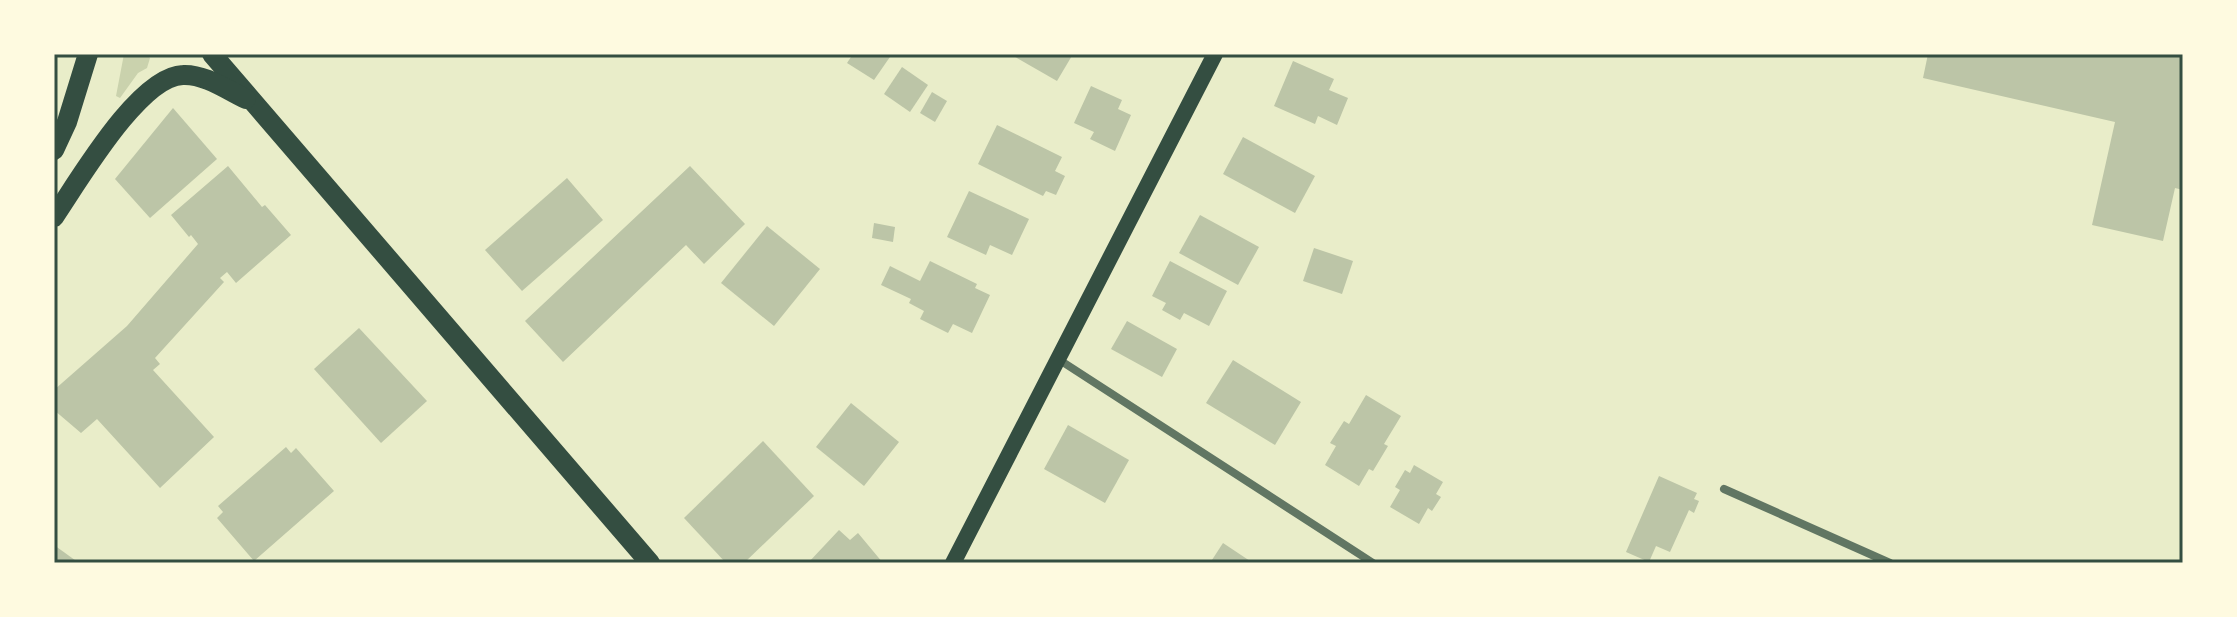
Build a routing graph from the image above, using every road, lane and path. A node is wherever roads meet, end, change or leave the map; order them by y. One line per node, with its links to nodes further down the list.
1 (88, 54): 5 (main road)
2 (212, 54): 4 (main road)
3 (1215, 54): 7 (main road)
4 (254, 103): 6 (main road); 9 (main road)
5 (54, 150)
6 (54, 217)
7 (1058, 359): 10 (main road); 11 (street)
8 (1724, 489): 12 (street)
9 (650, 563)
10 (953, 563)
11 (1373, 563)
12 (1890, 563)

